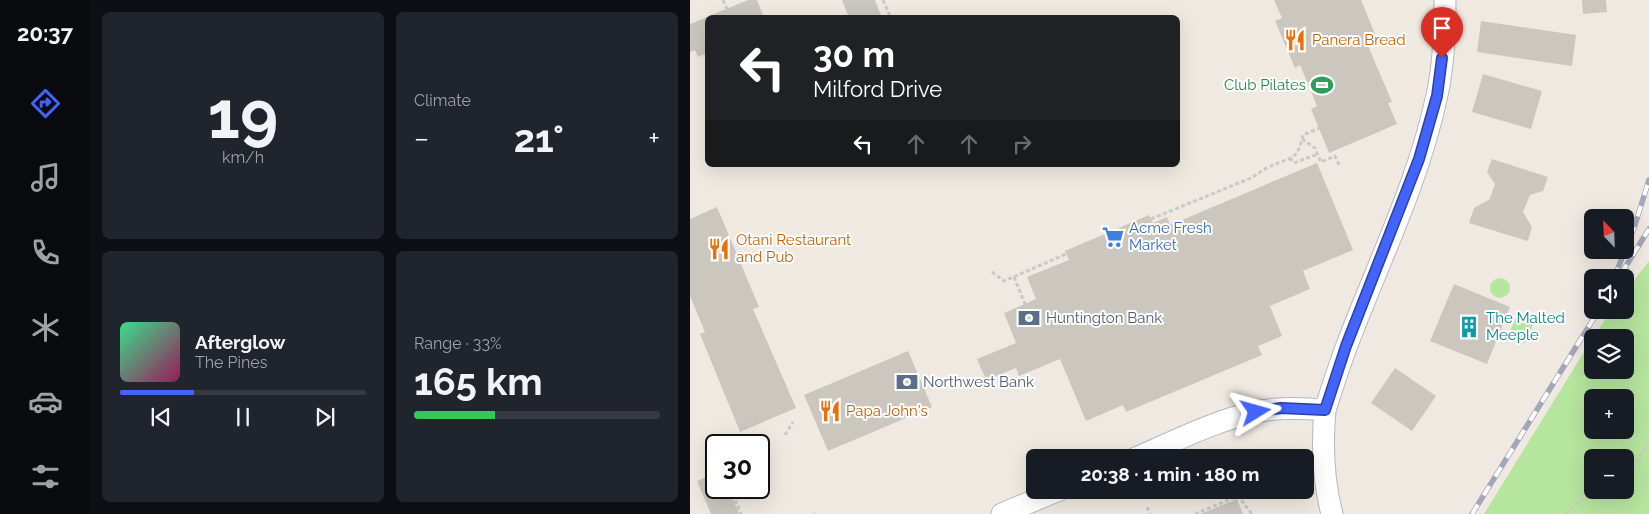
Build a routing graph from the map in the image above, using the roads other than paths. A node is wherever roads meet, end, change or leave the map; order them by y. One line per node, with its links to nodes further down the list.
1 (1444, 0): 2 (street)
2 (1325, 410): 3 (street); 6 (street)
3 (1157, 449)
4 (1038, 499): 5 (street)
5 (1002, 514)
6 (1332, 514)

